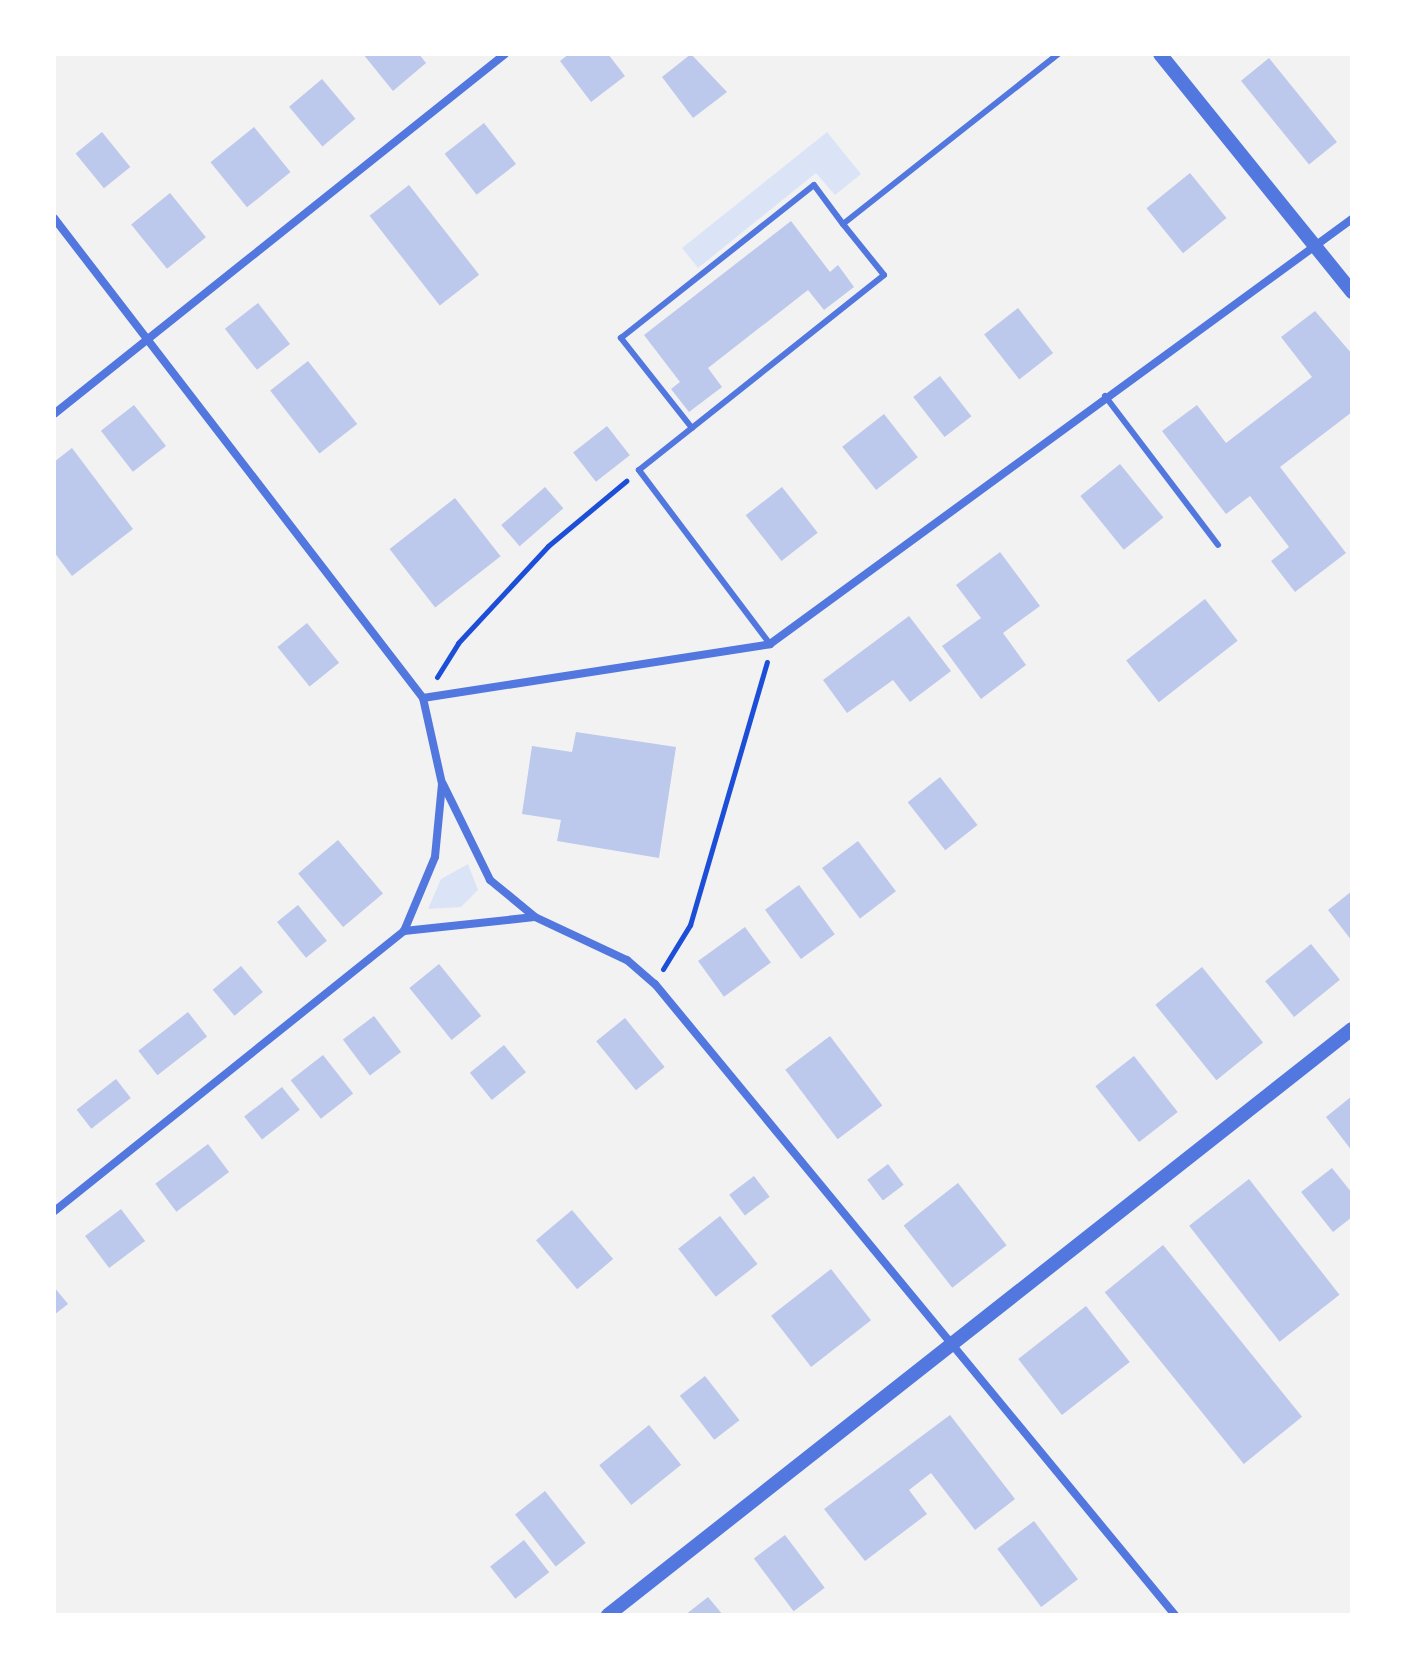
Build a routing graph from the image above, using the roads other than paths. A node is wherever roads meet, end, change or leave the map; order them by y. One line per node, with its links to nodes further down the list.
1 (505, 54): 9 (street)
2 (1058, 54): 6 (lane)
3 (1167, 56): 7 (street)
4 (54, 218): 9 (street)
5 (1352, 219): 7 (street)
6 (843, 224): 12 (lane); 12 (lane)
7 (1315, 246): 8 (street); 10 (street)
8 (1352, 292)
9 (150, 338): 11 (street); 15 (street)
10 (1105, 396): 13 (lane); 14 (street)
11 (54, 414)
12 (692, 428): 14 (lane)
13 (1218, 545)
14 (770, 644): 15 (street)
15 (423, 698): 16 (street)
16 (442, 784): 17 (street); 18 (street)
17 (535, 917): 18 (street); 21 (street)
18 (404, 931): 20 (street)
19 (1352, 1029): 21 (street)
20 (54, 1211)
21 (951, 1349): 22 (street); 23 (street)
22 (608, 1615)
23 (1175, 1615)

